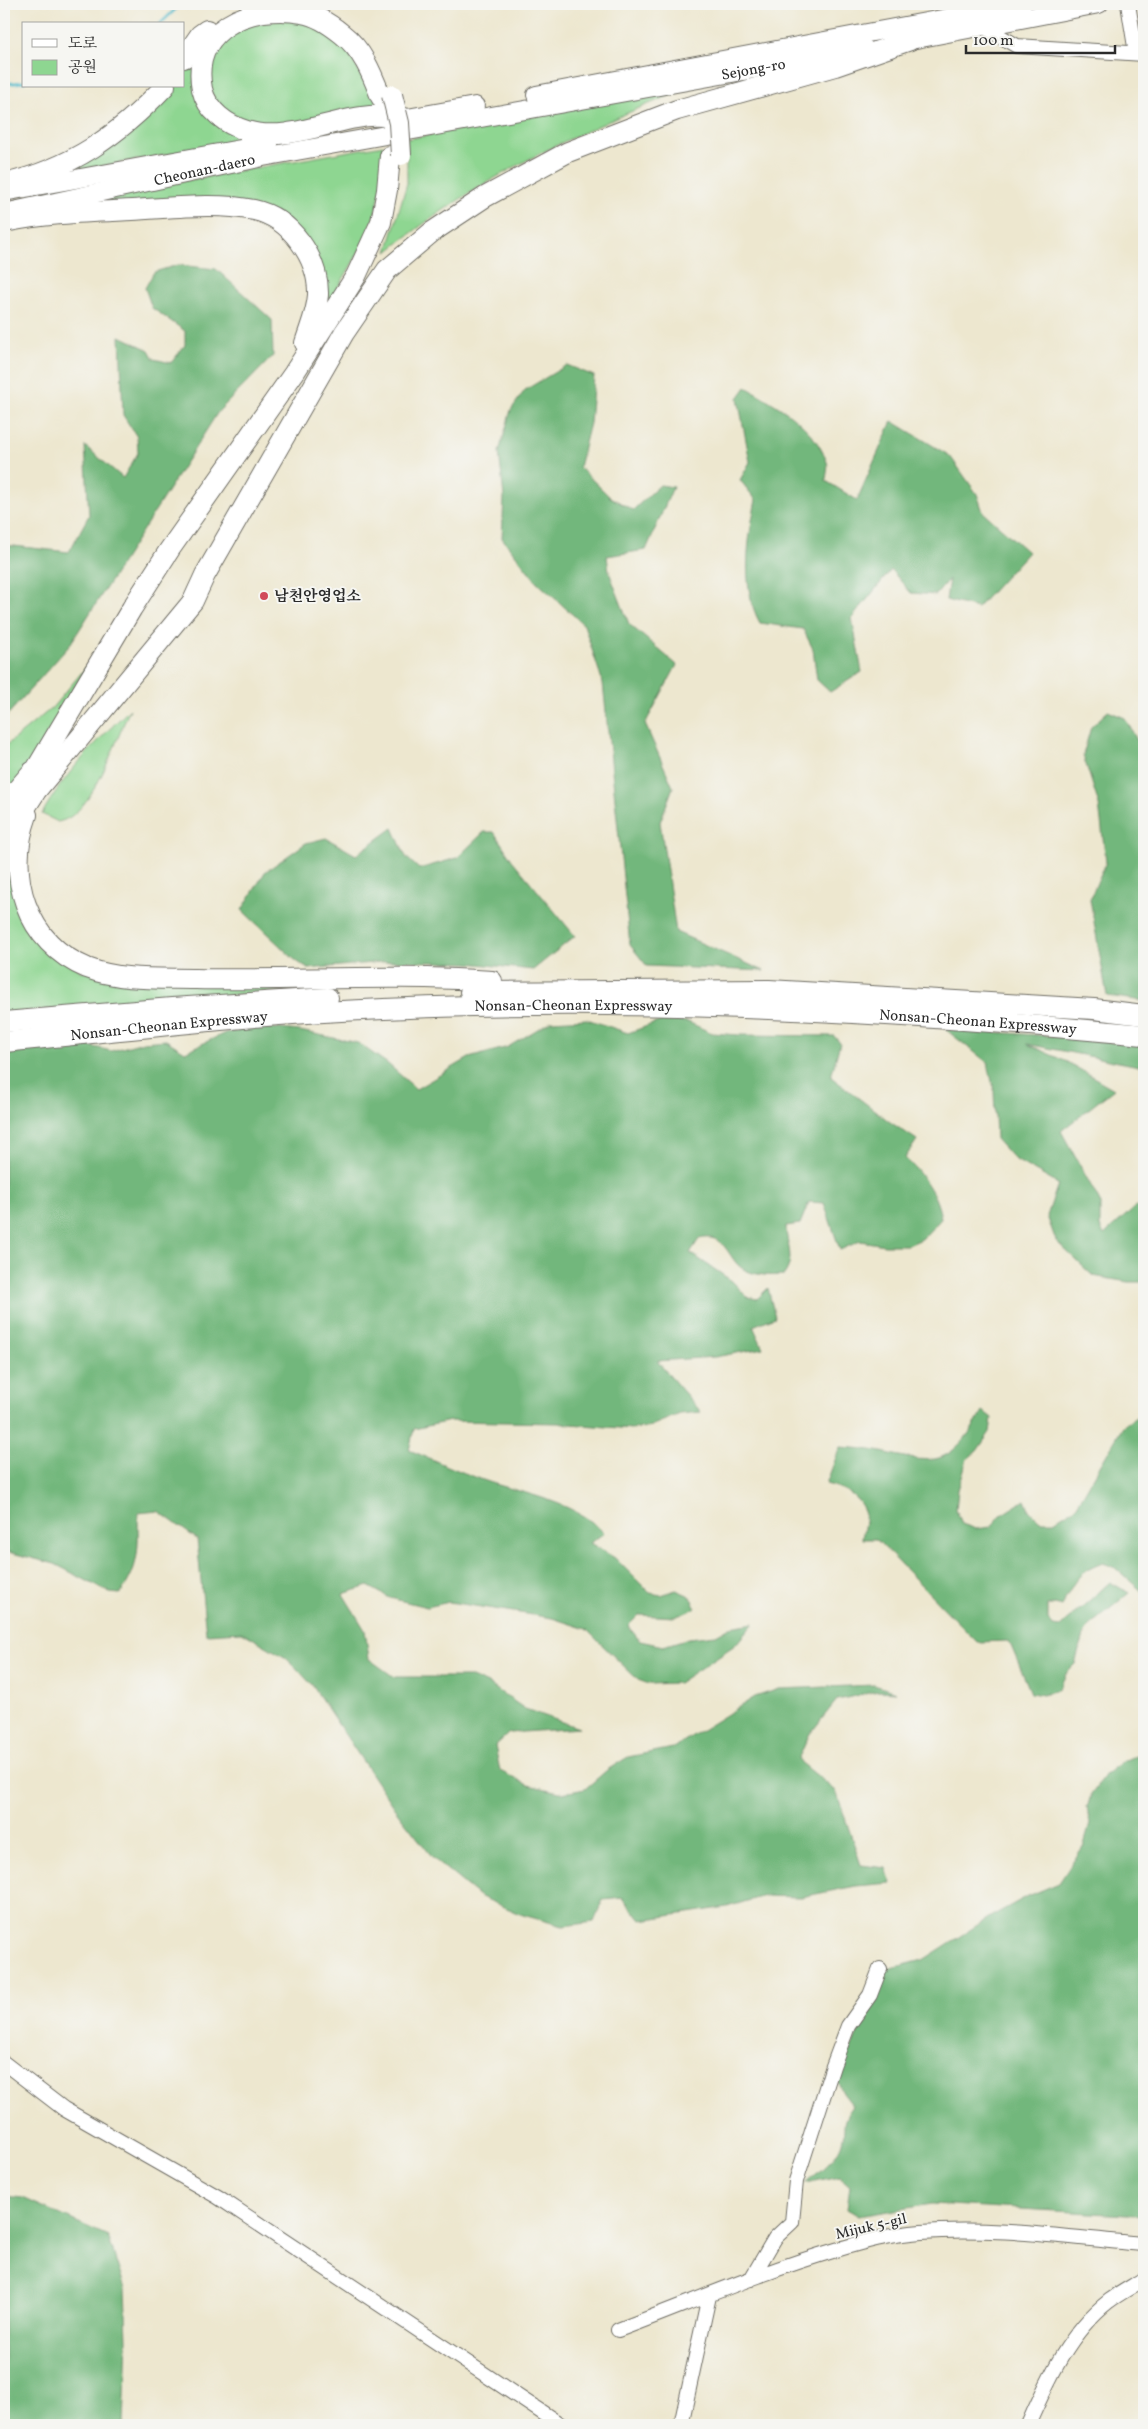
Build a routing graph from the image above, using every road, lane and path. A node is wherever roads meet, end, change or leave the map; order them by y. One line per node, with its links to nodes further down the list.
1 (256, 4): 9 (highway)
2 (306, 4): 11 (highway)
3 (1022, 4): 12 (main road, Sejong-ro)
4 (1099, 4): 6 (main road, Sejong-ro)
5 (1128, 4): 8 (street)
6 (984, 27): 7 (main road, Sejong-ro); 8 (street)
7 (910, 40): 12 (main road, Sejong-ro); 18 (highway)
8 (1140, 53)
9 (185, 57)
10 (163, 88): 14 (highway)
11 (387, 96): 12 (highway); 13 (highway, bridge)
12 (405, 124): 15 (main road, Cheonan-daero); 16 (main road, Cheonan-daero)
13 (395, 155): 18 (highway); 19 (highway)
14 (4, 184)
15 (4, 192)
16 (4, 213)
17 (4, 222): 19 (highway)
18 (344, 333): 21 (highway)
19 (294, 373): 20 (highway)
20 (43, 759): 22 (highway); 23 (highway)
21 (36, 791): 24 (highway); 25 (highway)
22 (4, 805)
23 (4, 821)
24 (4, 841)
25 (629, 990): 26 (highway, Nonsan-Cheonan Expressway); 27 (highway, Nonsan-Cheonan Expressway)
26 (1144, 1015)
27 (4, 1022)
28 (1144, 1035): 29 (highway, Nonsan-Cheonan Expressway)
29 (4, 1042)
30 (880, 1969): 33 (street)
31 (4, 2063): 37 (street)
32 (1144, 2244): 33 (street, Mijuk 5-gil)
33 (751, 2279): 35 (street, Mijuk 5-gil)
34 (1144, 2279): 39 (street)
35 (709, 2296): 36 (street, Mijuk 5-gil); 38 (street)
36 (618, 2330)
37 (561, 2425)
38 (681, 2425)
39 (1028, 2425)

